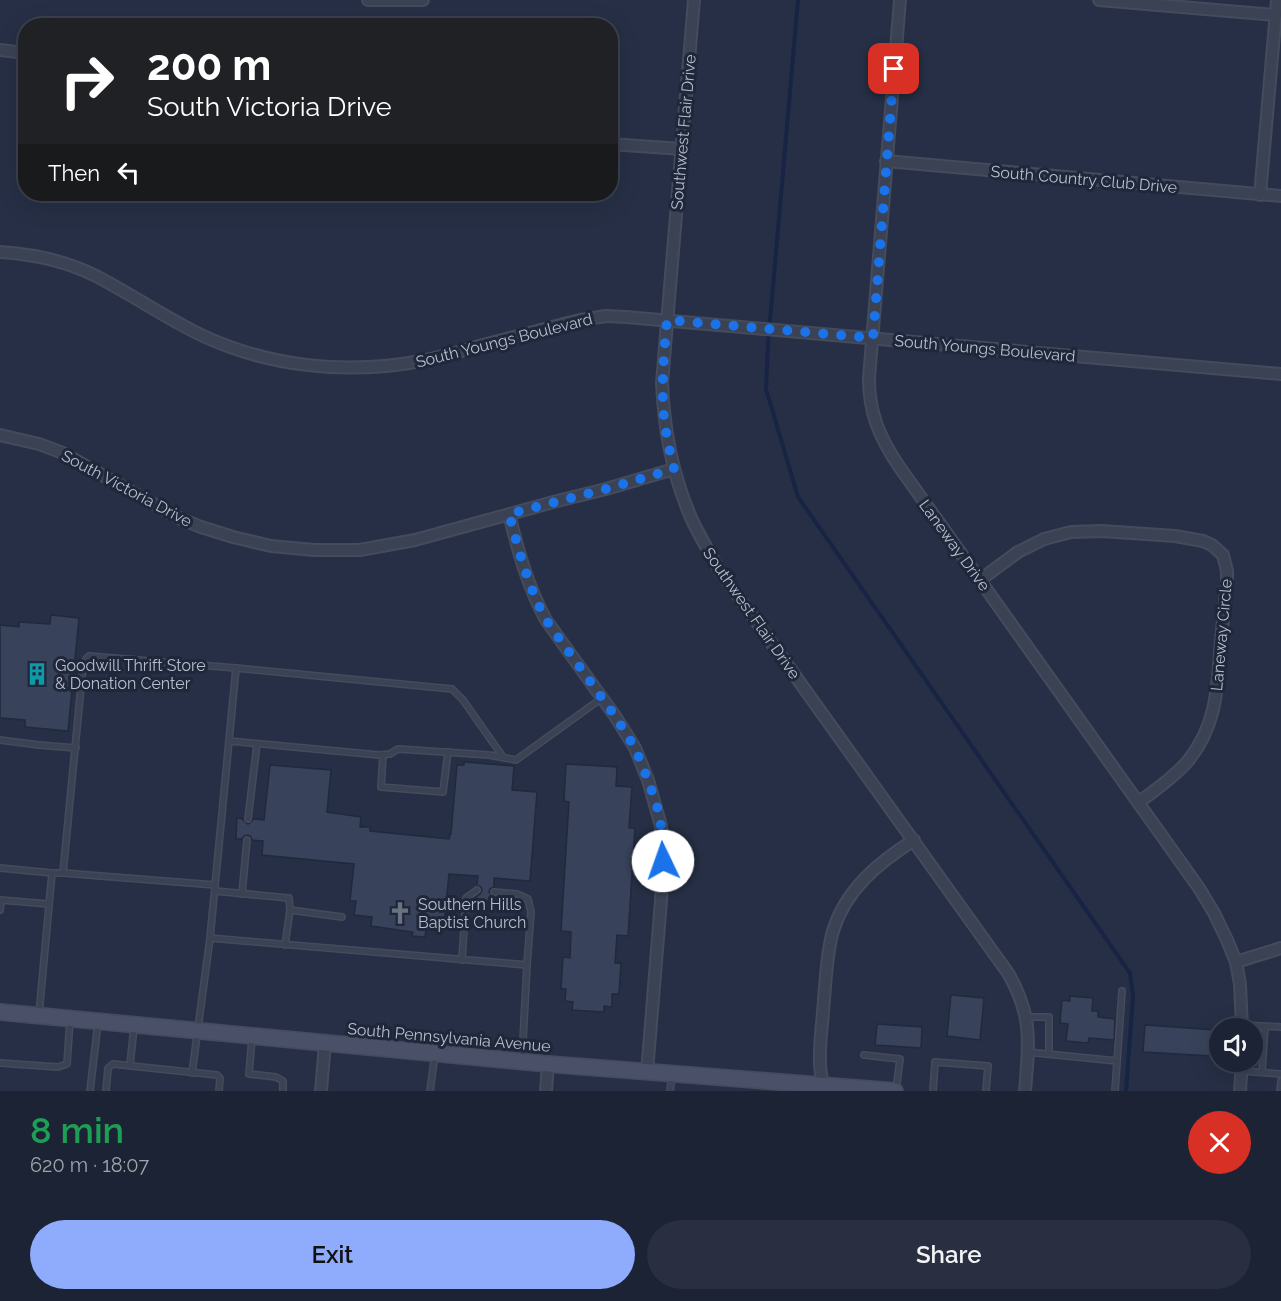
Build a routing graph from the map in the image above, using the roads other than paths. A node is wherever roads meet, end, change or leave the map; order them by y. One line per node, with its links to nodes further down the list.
1 (368, 0): 2 (street)
2 (423, 0)
3 (694, 0): 11 (street, Southwest Flair Drive)
4 (900, 0): 12 (street, Laneway Drive)
5 (1099, 0): 7 (street)
6 (1277, 0): 7 (street)
7 (1276, 15): 13 (street)
8 (0, 50): 9 (street)
9 (18, 52)
10 (618, 145): 11 (street)
11 (682, 149): 16 (street, Southwest Flair Drive)
12 (886, 161): 13 (street, South Country Club Drive); 17 (street, Laneway Drive)
13 (1260, 195): 14 (street, South Country Club Drive)
14 (1281, 196)
15 (0, 252): 16 (street, South Youngs Boulevard)
16 (667, 320): 17 (street, South Youngs Boulevard); 20 (street, Southwest Flair Drive)
17 (873, 338): 18 (street, South Youngs Boulevard); 22 (street, Laneway Drive)
18 (1281, 374)
19 (0, 435): 21 (street, South Victoria Drive)
20 (674, 469): 21 (street, South Victoria Drive); 35 (street, Southwest Flair Drive)
21 (509, 514): 24 (street)
22 (980, 580): 32 (street, Laneway Drive); 32 (street, Laneway Circle)
23 (236, 668): 26 (lane); 28 (lane); 31 (lane)
24 (602, 698): 31 (lane); 78 (street)
25 (0, 740): 28 (lane)
26 (229, 741): 27 (lane); 39 (lane)
27 (257, 744): 30 (lane); 33 (lane)
28 (76, 748): 38 (lane)
29 (448, 752): 30 (lane); 30 (lane); 31 (lane)
30 (383, 755)
31 (503, 757)
32 (1139, 802): 52 (street, Laneway Drive)
33 (248, 819)
34 (247, 840): 42 (lane)
35 (914, 840): 57 (street, Southwest Flair Drive); 85 (street)
36 (0, 868): 37 (lane)
37 (52, 873): 38 (lane); 44 (lane)
38 (63, 873): 39 (lane)
39 (215, 888): 42 (lane); 48 (lane)
40 (477, 890): 51 (lane)
41 (494, 892): 53 (lane)
42 (242, 894): 46 (lane)
43 (1, 900): 44 (lane); 45 (lane)
44 (49, 904): 56 (lane)
45 (0, 910)
46 (290, 910): 47 (lane); 49 (lane)
47 (342, 917)
48 (210, 939): 49 (lane); 64 (lane)
49 (285, 945): 51 (lane)
50 (1281, 948): 52 (street)
51 (462, 960): 53 (lane)
52 (1236, 962): 58 (street, Laneway Drive)
53 (527, 965): 72 (lane)
54 (1122, 991): 73 (lane)
55 (0, 1012): 56 (main road, South Pennsylvania Avenue)
56 (39, 1016): 59 (main road, South Pennsylvania Avenue)
57 (1026, 1017): 67 (street, Southwest Flair Drive); 69 (lane)
58 (1242, 1018)
59 (70, 1019): 60 (main road, South Pennsylvania Avenue); 74 (lane)
60 (98, 1022): 61 (main road, South Pennsylvania Avenue); 86 (lane)
61 (134, 1025): 64 (main road, South Pennsylvania Avenue); 76 (lane)
62 (1265, 1027): 63 (lane); 71 (lane)
63 (1281, 1027)
64 (197, 1031): 65 (main road, South Pennsylvania Avenue); 77 (lane)
65 (252, 1036): 66 (main road, South Pennsylvania Avenue); 89 (lane)
66 (326, 1043): 68 (main road, South Pennsylvania Avenue); 90 (street)
67 (1027, 1052): 69 (lane); 97 (street, Southwest Flair Drive)
68 (436, 1053): 72 (main road, South Pennsylvania Avenue); 91 (lane)
69 (1048, 1054): 73 (lane)
70 (864, 1055): 94 (lane)
71 (1263, 1057)
72 (521, 1061): 75 (main road, South Pennsylvania Avenue)
73 (1117, 1061): 98 (lane)
74 (0, 1063)
75 (548, 1064): 78 (main road, South Pennsylvania Avenue); 92 (street)
76 (130, 1065): 77 (lane); 87 (lane)
77 (192, 1072): 88 (lane)
78 (647, 1072): 81 (main road, South Pennsylvania Avenue)
79 (1242, 1072): 99 (street)
80 (1262, 1072): 82 (lane)
81 (672, 1074): 84 (main road, South Pennsylvania Avenue); 93 (lane)
82 (1281, 1074)
83 (1281, 1081): 100 (lane)
84 (797, 1087): 85 (main road, South Pennsylvania Avenue)
85 (823, 1088): 94 (main road, South Pennsylvania Avenue)
86 (90, 1091)
87 (106, 1091)
88 (219, 1091)
89 (283, 1091)
90 (321, 1091)
91 (430, 1091)
92 (546, 1091)
93 (670, 1091)
94 (896, 1091)
95 (933, 1091): 96 (lane)
96 (986, 1091)
97 (1025, 1091)
98 (1115, 1091)
99 (1240, 1091)
100 (1280, 1091)

